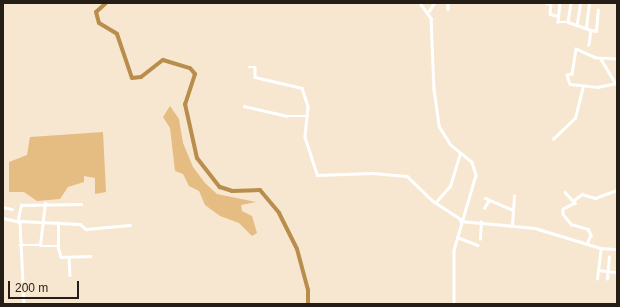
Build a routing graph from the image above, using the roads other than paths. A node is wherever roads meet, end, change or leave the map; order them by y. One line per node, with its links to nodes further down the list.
1 (420, 3): 12 (street)
2 (434, 3): 12 (street)
3 (448, 3): 10 (street)
4 (546, 3): 5 (street)
5 (550, 3): 13 (street)
6 (560, 3): 13 (street)
7 (571, 3): 14 (street)
8 (580, 3): 15 (street)
9 (589, 3): 16 (street)
10 (448, 9)
11 (598, 10): 17 (street)
12 (429, 12): 27 (street)
13 (558, 16): 14 (street)
14 (568, 22): 15 (street)
15 (577, 23): 16 (street)
16 (586, 27): 17 (street)
17 (591, 30): 18 (street)
18 (589, 45)
19 (601, 59): 20 (street); 22 (street); 23 (street)
20 (617, 60)
21 (249, 67): 25 (street)
22 (616, 84): 23 (street)
23 (583, 86): 26 (street)
24 (244, 106): 25 (street)
25 (307, 116): 34 (street)
26 (553, 139)
27 (460, 153): 34 (street); 43 (street)
28 (617, 190): 33 (street)
29 (565, 192): 33 (street)
30 (514, 196): 40 (street)
31 (486, 198): 32 (street)
32 (489, 200): 38 (street); 40 (street)
33 (574, 200): 47 (street)
34 (435, 202): 43 (street)
35 (45, 204): 36 (street); 42 (street); 44 (street)
36 (81, 204)
37 (3, 207): 39 (street)
38 (484, 208)
39 (12, 209)
40 (513, 210): 49 (street)
41 (3, 218): 42 (street)
42 (19, 220): 44 (street); 54 (street)
43 (460, 220): 46 (street); 51 (street)
44 (45, 222): 45 (street); 56 (street)
45 (58, 222): 48 (street); 57 (street)
46 (481, 222): 49 (street); 52 (street)
47 (571, 224): 50 (street); 53 (street)
48 (130, 225)
49 (512, 225): 53 (street)
50 (570, 228)
51 (457, 238): 55 (street); 70 (street)
52 (480, 239)
53 (587, 244): 58 (street)
54 (20, 245): 56 (street); 69 (street)
55 (478, 245)
56 (39, 246): 57 (street)
57 (58, 246): 61 (street)
58 (601, 248): 59 (street); 63 (street)
59 (617, 249)
60 (90, 256): 61 (street)
61 (69, 257): 66 (street)
62 (609, 257): 64 (street)
63 (598, 270): 64 (street); 67 (street)
64 (608, 272): 65 (street); 68 (street)
65 (615, 272)
66 (70, 276)
67 (597, 279)
68 (606, 279)
69 (24, 304)
70 (454, 304)

